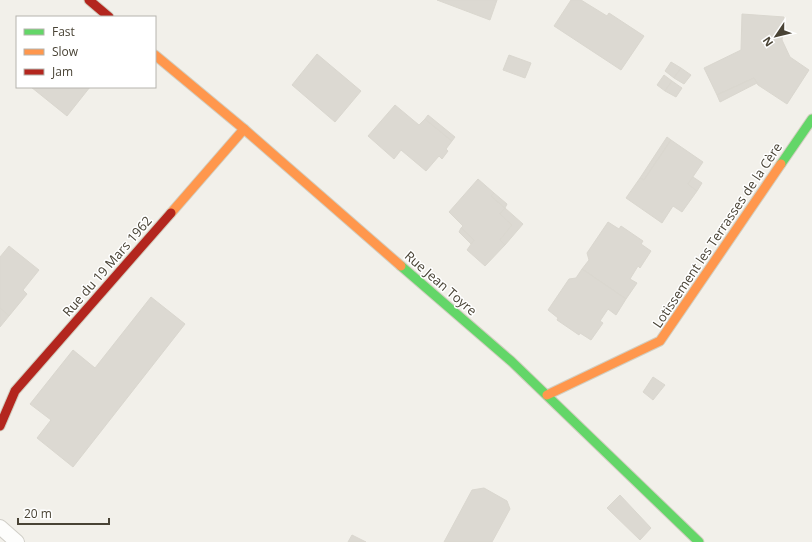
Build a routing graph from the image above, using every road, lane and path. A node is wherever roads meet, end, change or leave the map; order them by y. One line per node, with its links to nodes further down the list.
1 (88, 0): 2 (street)
2 (108, 16)
3 (156, 56): 5 (street, Rue Jean Toyre)
4 (812, 118): 6 (street, Lotissement les Terrasses de la Cère)
5 (244, 129): 6 (street, Rue Jean Toyre); 7 (street, Rue du 19 Mars 1962)
6 (547, 395): 10 (street, Rue Jean Toyre)
7 (0, 426)
8 (0, 527): 9 (lane)
9 (17, 542)
10 (699, 542)

